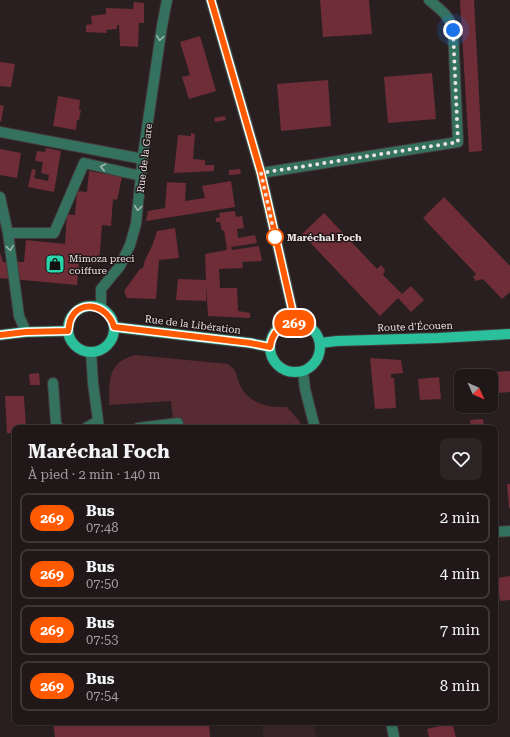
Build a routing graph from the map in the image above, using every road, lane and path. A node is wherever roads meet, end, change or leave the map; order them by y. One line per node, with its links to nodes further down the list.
1 (167, 0): 5 (street, Rue de la Gare, one-way to 5)
2 (211, 0): 6 (street)
3 (429, 0): 6 (street)
4 (0, 132): 5 (street)
5 (143, 159): 7 (street, Rue de la Gare)
6 (261, 173): 11 (street)
7 (141, 176): 9 (street, one-way to 9); 10 (street, Rue de la Gare, one-way to 10)
8 (0, 197): 9 (street)
9 (8, 233): 14 (street, one-way to 14)
10 (101, 308): 12 (main road); 13 (main road)
11 (295, 322): 17 (main road); 18 (main road)
12 (114, 327): 18 (main road, Rue de la Libération); 19 (main road)
13 (68, 331): 14 (main road); 19 (main road)
14 (26, 332): 16 (main road)
15 (510, 334): 17 (main road, Route d'Écouen)
16 (0, 335)
17 (320, 343): 20 (main road)
18 (270, 347): 20 (main road)
19 (91, 352): 24 (street)
20 (303, 371): 26 (street)
21 (53, 383): 23 (street)
22 (178, 423): 25 (street)
23 (57, 425)
24 (98, 425)
25 (162, 425)
26 (314, 425)
27 (510, 530): 28 (street)
28 (498, 532)
29 (391, 725): 30 (street)
30 (394, 737)

